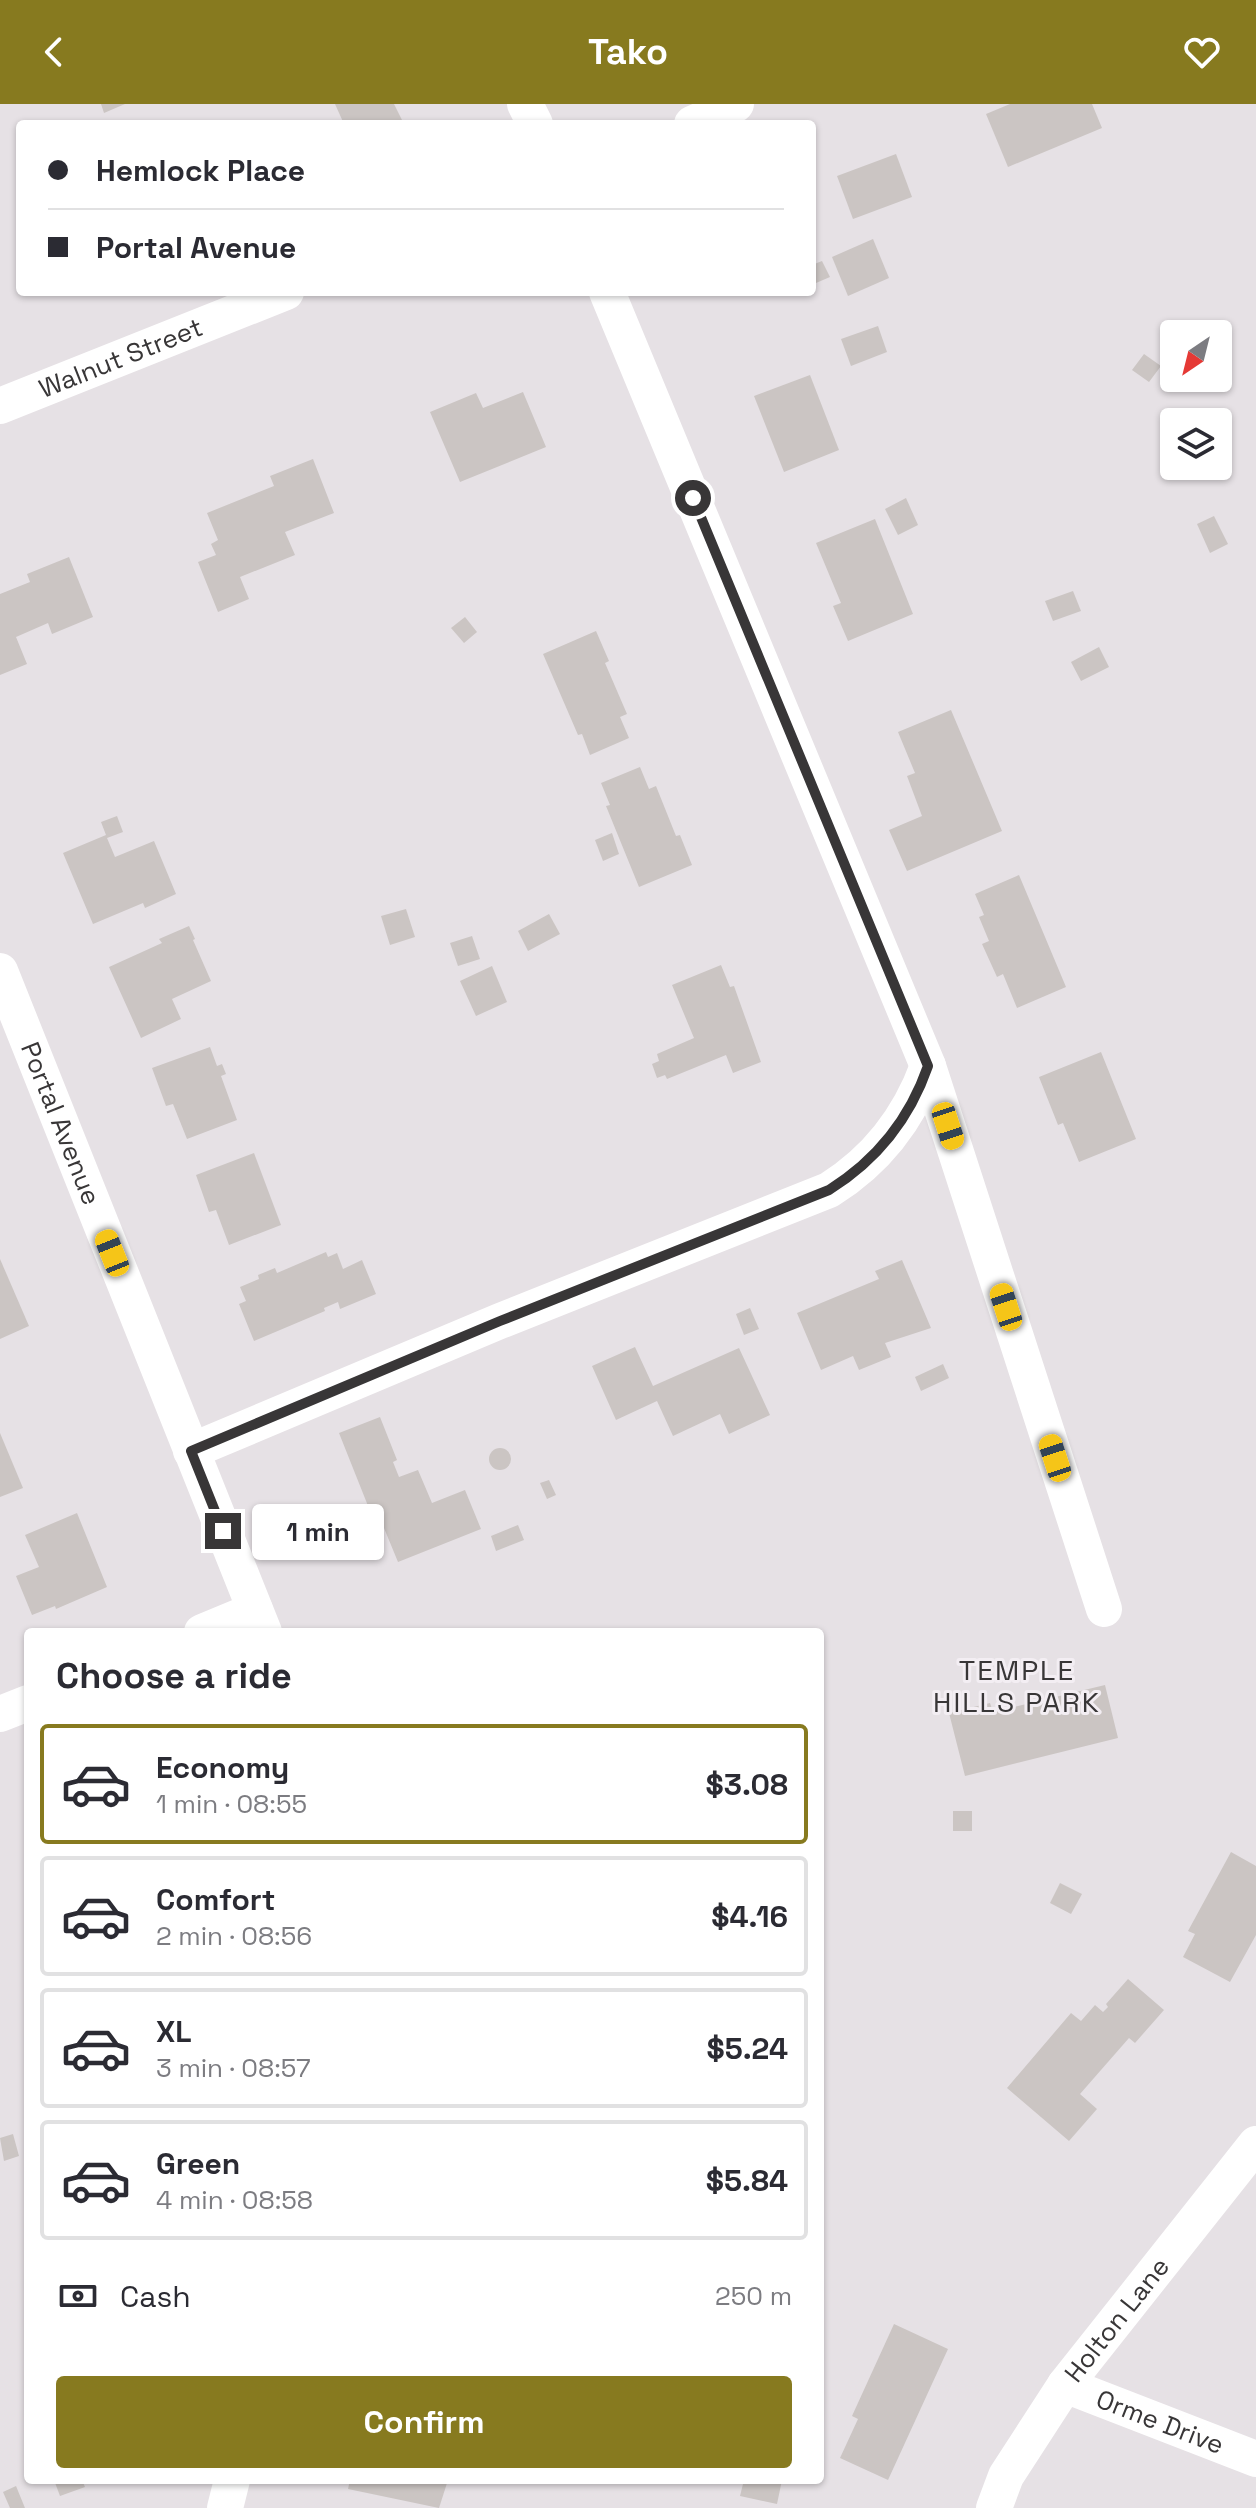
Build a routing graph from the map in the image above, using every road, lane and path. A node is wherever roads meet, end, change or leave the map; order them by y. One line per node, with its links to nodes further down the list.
1 (736, 104): 2 (street)
2 (701, 120)
3 (276, 296): 5 (street, Walnut Street)
4 (609, 296): 7 (street)
5 (0, 406)
6 (0, 971): 8 (street, Portal Avenue)
7 (928, 1066): 8 (street); 9 (street)
8 (191, 1451): 10 (street, Portal Avenue)
9 (1104, 1609)
10 (260, 1621): 11 (street)
11 (223, 1628)
12 (24, 1705): 13 (street)
13 (0, 1714)
14 (1256, 2144): 15 (street, Holton Lane)
15 (1065, 2385): 16 (street, Orme Drive); 19 (street, Holton Lane)
16 (1256, 2459)
17 (231, 2484): 18 (street)
18 (225, 2508)
19 (994, 2508)

